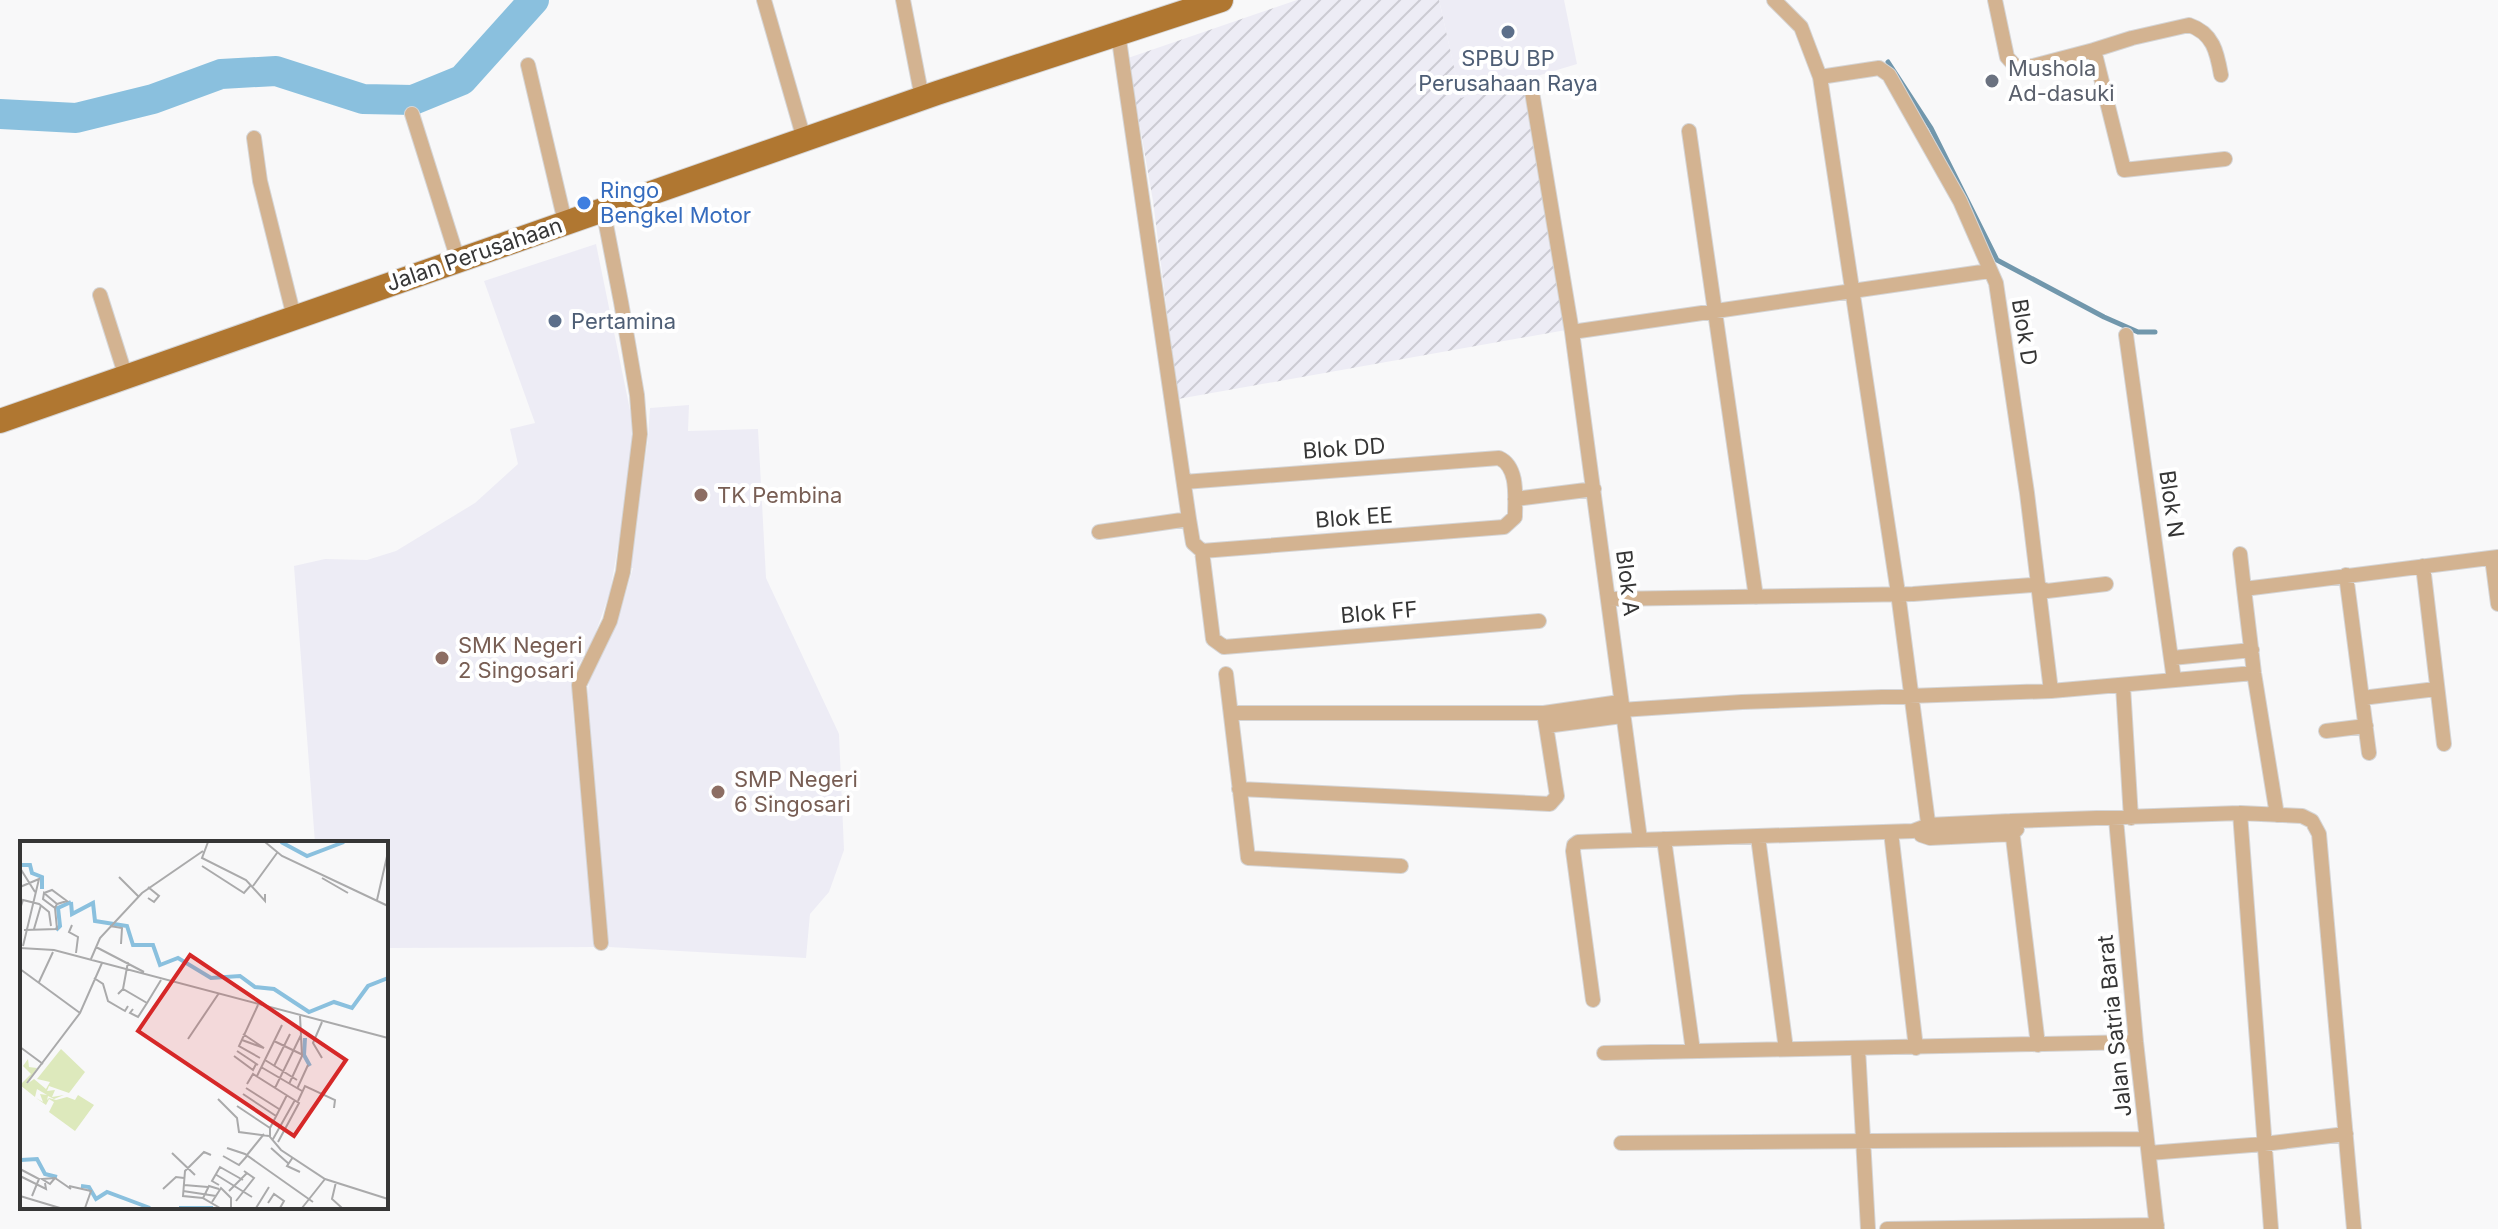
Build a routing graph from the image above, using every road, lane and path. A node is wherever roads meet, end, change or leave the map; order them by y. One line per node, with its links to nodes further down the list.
1 (764, 0): 16 (street)
2 (903, 0): 12 (street)
3 (1221, 0): 6 (main road, Jalan Perusahaan)
4 (1774, 0): 10 (street)
5 (1995, 0): 7 (street)
6 (1118, 33): 12 (main road, Jalan Perusahaan); 30 (street)
7 (2094, 50): 9 (street); 17 (street)
8 (528, 65): 19 (street)
9 (2221, 75)
10 (1820, 77): 21 (street, Blok D); 22 (street)
11 (1532, 92): 26 (street, Blok A)
12 (922, 98): 16 (main road, Jalan Perusahaan)
13 (412, 114): 20 (street)
14 (1689, 131): 24 (street)
15 (254, 138): 25 (street)
16 (804, 139): 18 (main road, Jalan Perusahaan)
17 (2225, 159)
18 (603, 209): 19 (main road, Jalan Perusahaan); 76 (street)
19 (565, 222): 20 (main road, Jalan Perusahaan)
20 (458, 260): 25 (main road, Jalan Perusahaan)
21 (1989, 271): 22 (street); 41 (street, Blok D)
22 (1852, 290): 24 (street); 43 (street)
23 (100, 295): 28 (street)
24 (1714, 311): 26 (street); 44 (street)
25 (294, 317): 28 (main road, Jalan Perusahaan)
26 (1572, 332): 31 (street, Blok A)
27 (2126, 335): 49 (street, Blok N)
28 (126, 377): 29 (main road, Jalan Perusahaan)
29 (0, 421)
30 (1184, 482): 32 (street, Blok DD); 33 (street)
31 (1594, 489): 32 (street); 45 (street, Blok A)
32 (1515, 499): 35 (street, Blok EE)
33 (1189, 519): 34 (street); 35 (street)
34 (1099, 532)
35 (1202, 551): 47 (street, Blok FF)
36 (2240, 554): 42 (street)
37 (2495, 557): 38 (street); 46 (street)
38 (2423, 566): 39 (street); 54 (street)
39 (2346, 575): 42 (street); 57 (street)
40 (2106, 584): 41 (street)
41 (2039, 589): 43 (street); 55 (street, Blok D)
42 (2244, 589): 48 (street)
43 (1898, 593): 44 (street); 56 (street)
44 (1756, 597): 45 (street)
45 (1608, 599): 58 (street, Blok A)
46 (2498, 604)
47 (1539, 621)
48 (2252, 650): 49 (street); 50 (street)
49 (2172, 658): 52 (street, Blok N)
50 (2254, 673): 52 (street); 67 (street)
51 (1226, 674): 59 (street)
52 (2174, 680): 53 (street)
53 (2123, 686): 55 (street); 68 (street, Jalan Satria Barat)
54 (2436, 689): 57 (street); 63 (street)
55 (2051, 691): 56 (street)
56 (1913, 696): 58 (street); 71 (street)
57 (2362, 698): 61 (street)
58 (1621, 709): 60 (street); 73 (street, Blok A)
59 (1231, 713): 60 (street); 65 (street)
60 (1545, 720): 65 (street)
61 (2366, 726): 62 (street); 64 (street)
62 (2326, 731)
63 (2444, 744)
64 (2369, 753)
65 (1239, 789): 75 (street)
66 (2240, 813): 67 (street); 68 (street); 88 (street)
67 (2277, 815): 85 (street)
68 (2124, 819): 69 (street); 78 (street, Jalan Satria Barat)
69 (2015, 826): 71 (street); 79 (street)
70 (1891, 832): 71 (street); 72 (street); 81 (street)
71 (1929, 832)
72 (1758, 837): 74 (street); 82 (street)
73 (1640, 839): 74 (street); 77 (street)
74 (1664, 839): 83 (street)
75 (1401, 866)
76 (601, 943)
77 (1593, 1000)
78 (2136, 1042): 79 (street); 89 (street, Jalan Satria Barat)
79 (2038, 1045): 81 (street)
80 (1858, 1048): 81 (street); 82 (street); 86 (street)
81 (1916, 1048)
82 (1786, 1049): 83 (street)
83 (1693, 1051): 84 (street)
84 (1604, 1053)
85 (2346, 1134): 88 (street); 94 (street)
86 (1863, 1141): 87 (street); 89 (street); 91 (street)
87 (1621, 1143)
88 (2264, 1144): 89 (street); 93 (street)
89 (2148, 1146): 90 (street, Jalan Satria Barat)
90 (2157, 1227): 92 (street)
91 (1868, 1229)
92 (1887, 1229)
93 (2271, 1229)
94 (2354, 1229)

